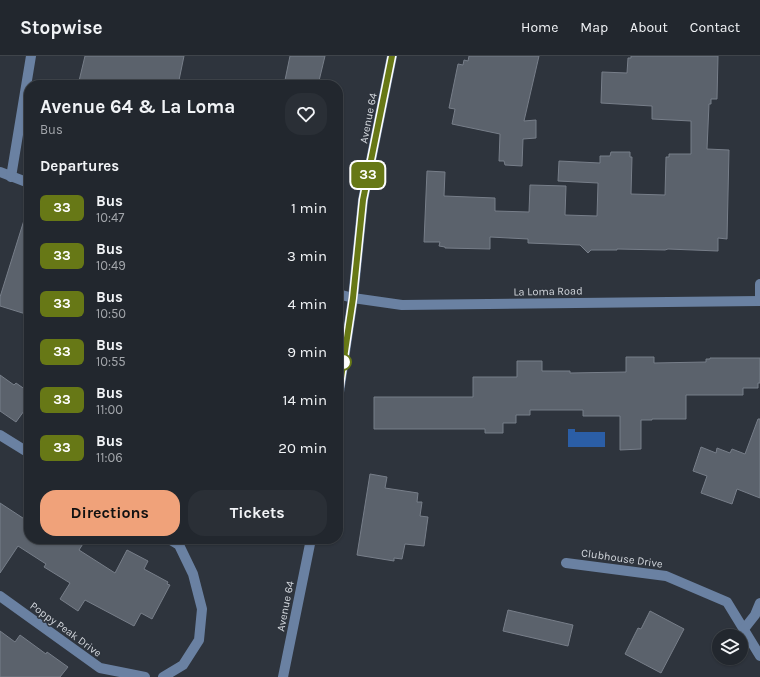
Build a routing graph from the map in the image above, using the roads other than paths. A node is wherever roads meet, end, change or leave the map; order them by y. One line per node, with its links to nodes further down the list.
1 (31, 56): 3 (street)
2 (392, 56): 10 (street, Avenue 64)
3 (27, 80)
4 (24, 98): 6 (street)
5 (0, 172): 6 (street)
6 (11, 176): 7 (street)
7 (24, 181)
8 (760, 284): 11 (street)
9 (343, 295): 10 (street, La Loma Road)
10 (353, 298): 11 (street, La Loma Road); 12 (street, Avenue 64)
11 (760, 300)
12 (343, 365)
13 (0, 435): 14 (street)
14 (24, 450)
15 (177, 544): 24 (street)
16 (310, 544): 25 (street, Avenue 64)
17 (566, 563): 20 (street, Clubhouse Drive)
18 (0, 596): 23 (street, Poppy Peak Drive)
19 (760, 603): 20 (street)
20 (744, 629)
21 (748, 636): 22 (street, Clubhouse Drive)
22 (760, 656)
23 (146, 677)
24 (163, 677)
25 (284, 677)

